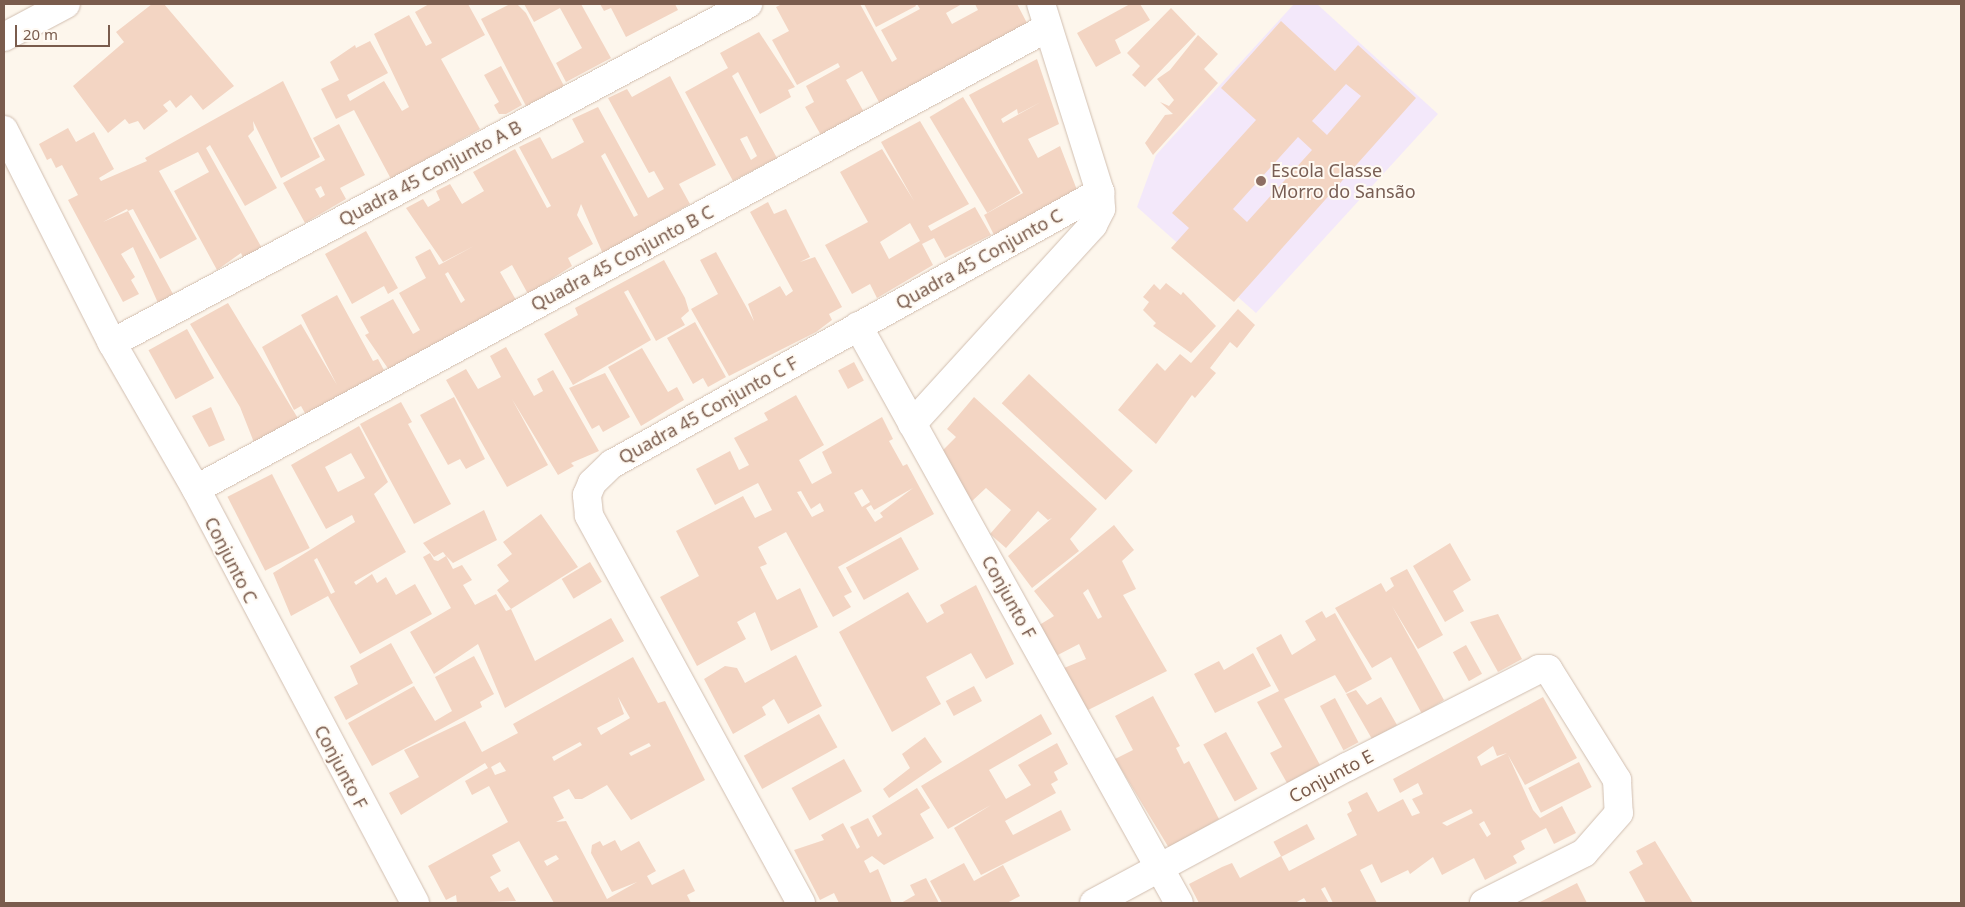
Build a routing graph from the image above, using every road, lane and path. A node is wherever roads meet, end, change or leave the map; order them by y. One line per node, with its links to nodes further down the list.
1 (66, 4): 4 (street)
2 (748, 4): 8 (street, Quadra 45 Conjunto A B)
3 (1044, 16): 6 (street); 10 (street, Quadra 45 Conjunto B C)
4 (4, 37)
5 (4, 130): 8 (street, Conjunto C)
6 (1100, 192): 7 (street, Quadra 45 Conjunto C); 9 (street)
7 (858, 326): 9 (street, Conjunto F); 14 (street, Quadra 45 Conjunto C F)
8 (112, 343): 10 (street, Conjunto C)
9 (912, 424): 12 (street, Conjunto F)
10 (196, 489): 11 (street, Conjunto C)
11 (267, 630): 13 (street, Conjunto F)
12 (1160, 867): 15 (street, Conjunto E); 16 (street, Conjunto F); 17 (street, Conjunto E)
13 (415, 903)
14 (801, 903)
15 (1094, 903)
16 (1179, 903)
17 (1484, 903)

